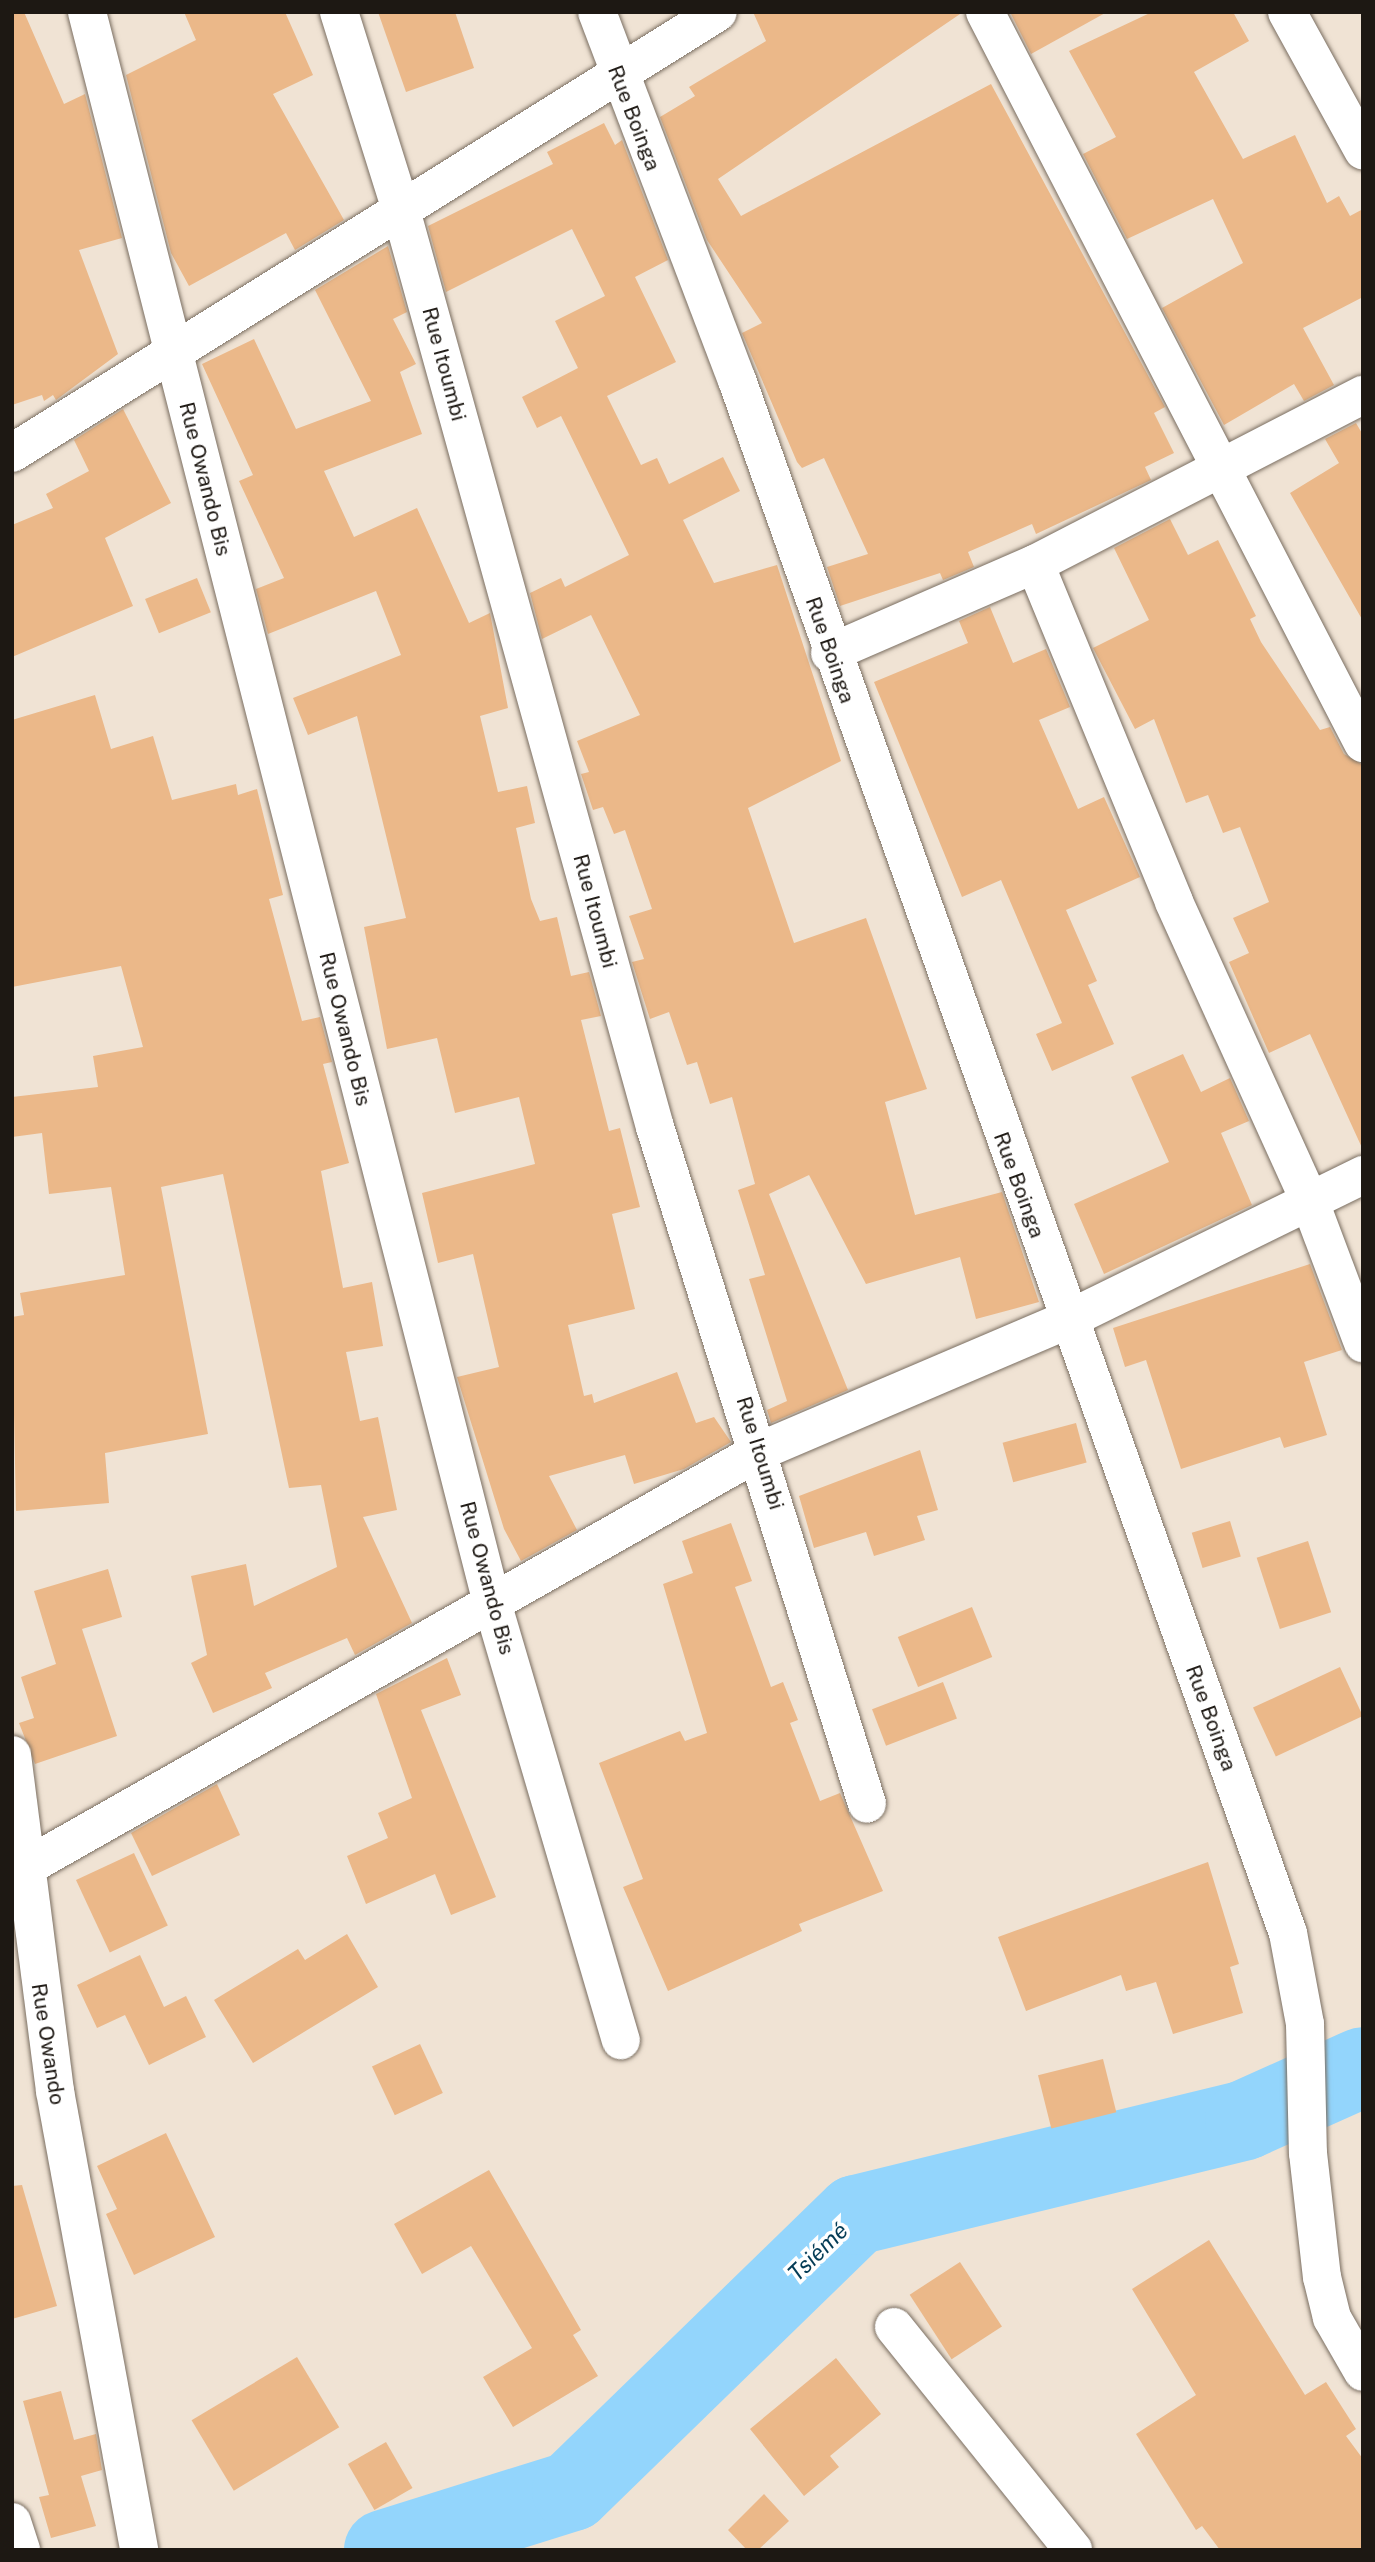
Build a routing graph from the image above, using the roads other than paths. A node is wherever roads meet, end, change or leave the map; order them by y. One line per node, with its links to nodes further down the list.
1 (87, 12): 10 (street, Rue Owando Bis)
2 (339, 12): 9 (street, Rue Itoumbi)
3 (597, 12): 7 (street, Rue Boinga)
4 (718, 12): 7 (street)
5 (985, 12): 13 (street)
6 (1287, 12): 8 (street)
7 (617, 76): 9 (street); 15 (street, Rue Boinga)
8 (1363, 150)
9 (401, 210): 10 (street); 21 (street, Rue Itoumbi)
10 (172, 349): 12 (street); 22 (street, Rue Owando Bis)
11 (1363, 395): 13 (street)
12 (12, 453)
13 (1218, 473): 14 (street); 16 (street)
14 (1035, 564): 15 (street); 18 (street)
15 (830, 653): 19 (street, Rue Boinga)
16 (1363, 743)
17 (1363, 1175): 18 (street)
18 (1310, 1202): 19 (street); 20 (street)
19 (1067, 1320): 21 (street); 28 (street, Rue Boinga)
20 (1363, 1343)
21 (760, 1451): 22 (street); 24 (street, Rue Itoumbi)
22 (491, 1599): 25 (street); 26 (street, Rue Owando Bis)
23 (12, 1755): 25 (street, Rue Owando)
24 (867, 1804)
25 (17, 1873): 31 (street, Rue Owando)
26 (621, 2040)
27 (894, 2327): 32 (street)
28 (1363, 2372)
29 (12, 2522): 30 (street)
30 (21, 2550)
31 (139, 2550)
32 (1073, 2550)

